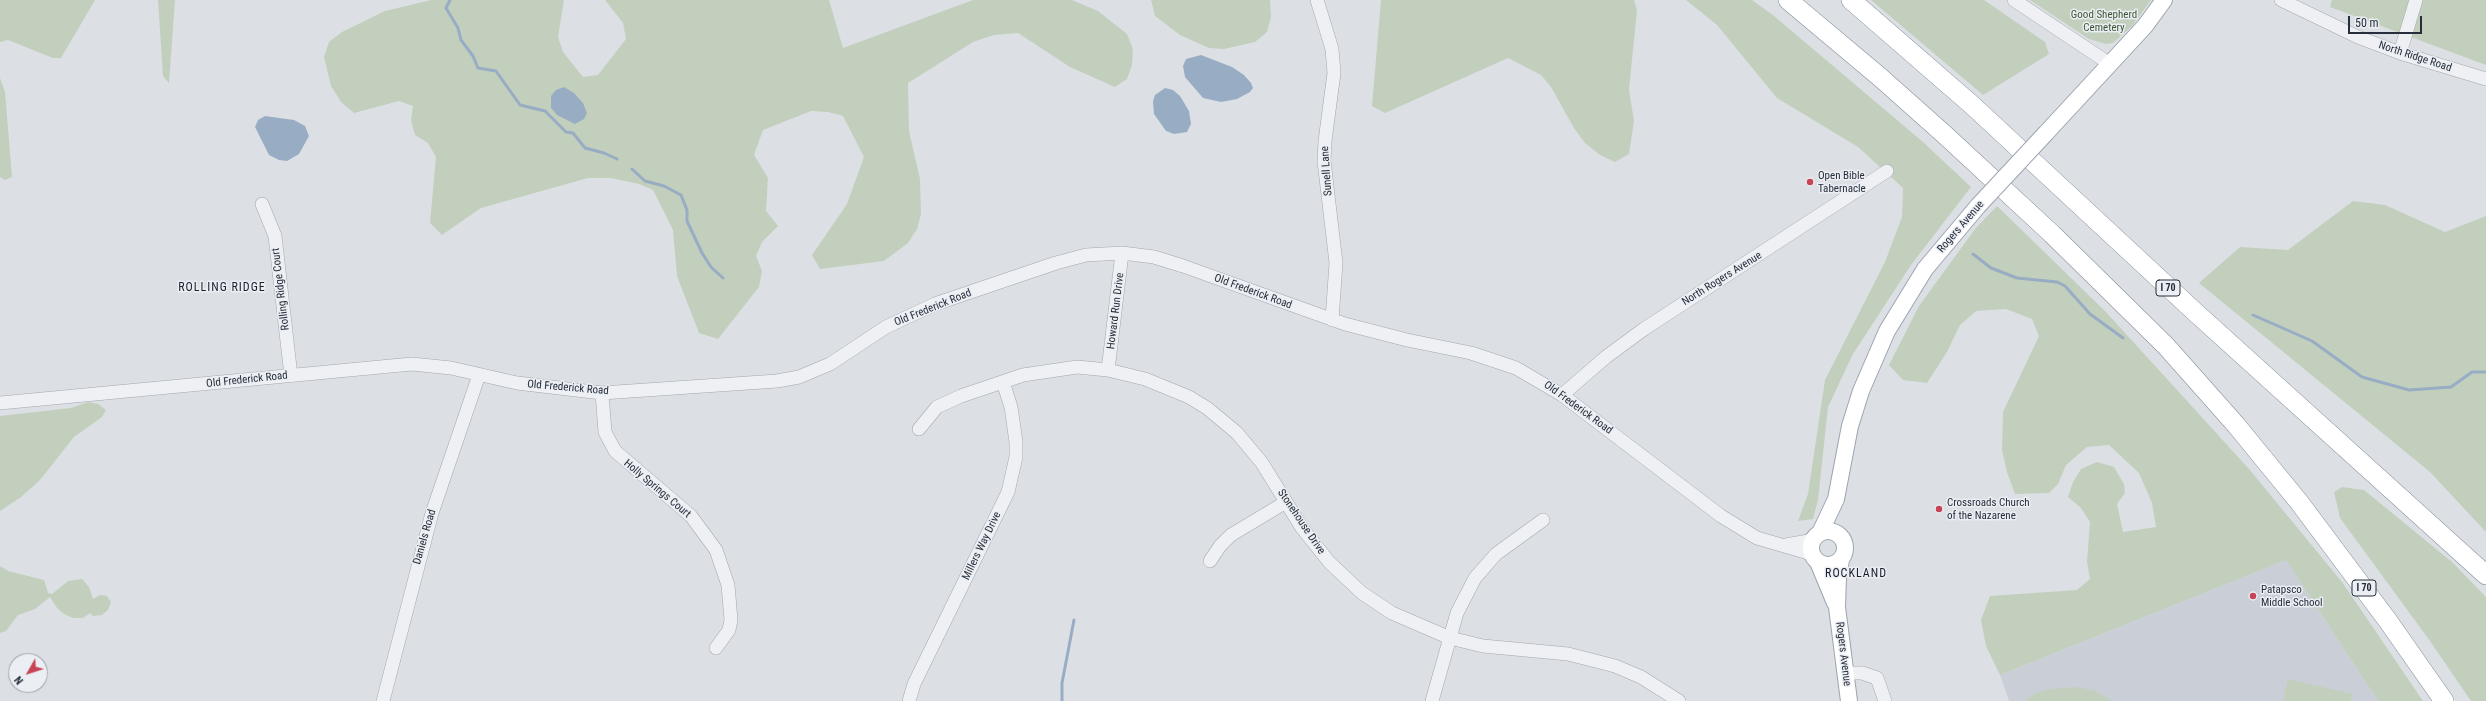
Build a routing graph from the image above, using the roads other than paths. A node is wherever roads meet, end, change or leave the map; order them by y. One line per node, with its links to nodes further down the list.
1 (1317, 0): 14 (street, Sunell Lane)
2 (1788, 0): 35 (highway, I 70)
3 (1851, 0): 30 (highway, I 70)
4 (2014, 0): 9 (street)
5 (2164, 0): 9 (main road, Rogers Avenue)
6 (2281, 0): 8 (street, North Ridge Road)
7 (2416, 0): 8 (street)
8 (2400, 53): 10 (street, North Ridge Road)
9 (2110, 64): 23 (main road, Rogers Avenue, bridge)
10 (2486, 78)
11 (1887, 171): 20 (street, North Rogers Avenue)
12 (262, 204): 17 (street, Rolling Ridge Court)
13 (1122, 253): 14 (street, Old Frederick Road); 15 (street, Howard Run Drive); 19 (street, Old Frederick Road)
14 (1332, 320): 20 (street, Old Frederick Road)
15 (1108, 370): 18 (street, Stonehouse Drive); 24 (street, Stonehouse Drive)
16 (479, 375): 17 (street, Old Frederick Road); 19 (street, Old Frederick Road); 36 (street, Daniels Road)
17 (291, 376): 21 (street, Old Frederick Road)
18 (1003, 382): 22 (street, Stonehouse Drive); 37 (street, Millers Way Drive)
19 (602, 393): 33 (street, Holly Springs Court)
20 (1562, 394): 27 (street, Old Frederick Road)
21 (0, 403)
22 (919, 429)
23 (1836, 499): 26 (main road, Rogers Avenue); 27 (main road, Rogers Avenue)
24 (1286, 502): 28 (street); 32 (street, Stonehouse Drive)
25 (1543, 520): 32 (street)
26 (1841, 537): 27 (main road); 29 (main road, Rogers Avenue)
27 (1816, 547): 29 (main road); 31 (main road, Rogers Avenue)
28 (1210, 560)
29 (1841, 560): 31 (main road, Rogers Avenue)
30 (2486, 575)
31 (1837, 607): 34 (main road, Rogers Avenue)
32 (1450, 638): 38 (street); 39 (street, Stonehouse Drive)
33 (716, 648)
34 (1845, 673): 40 (main road, Rogers Avenue); 41 (street)
35 (2442, 698)
36 (383, 701)
37 (909, 701)
38 (1432, 701)
39 (1679, 701)
40 (1849, 701)
41 (1885, 701)

